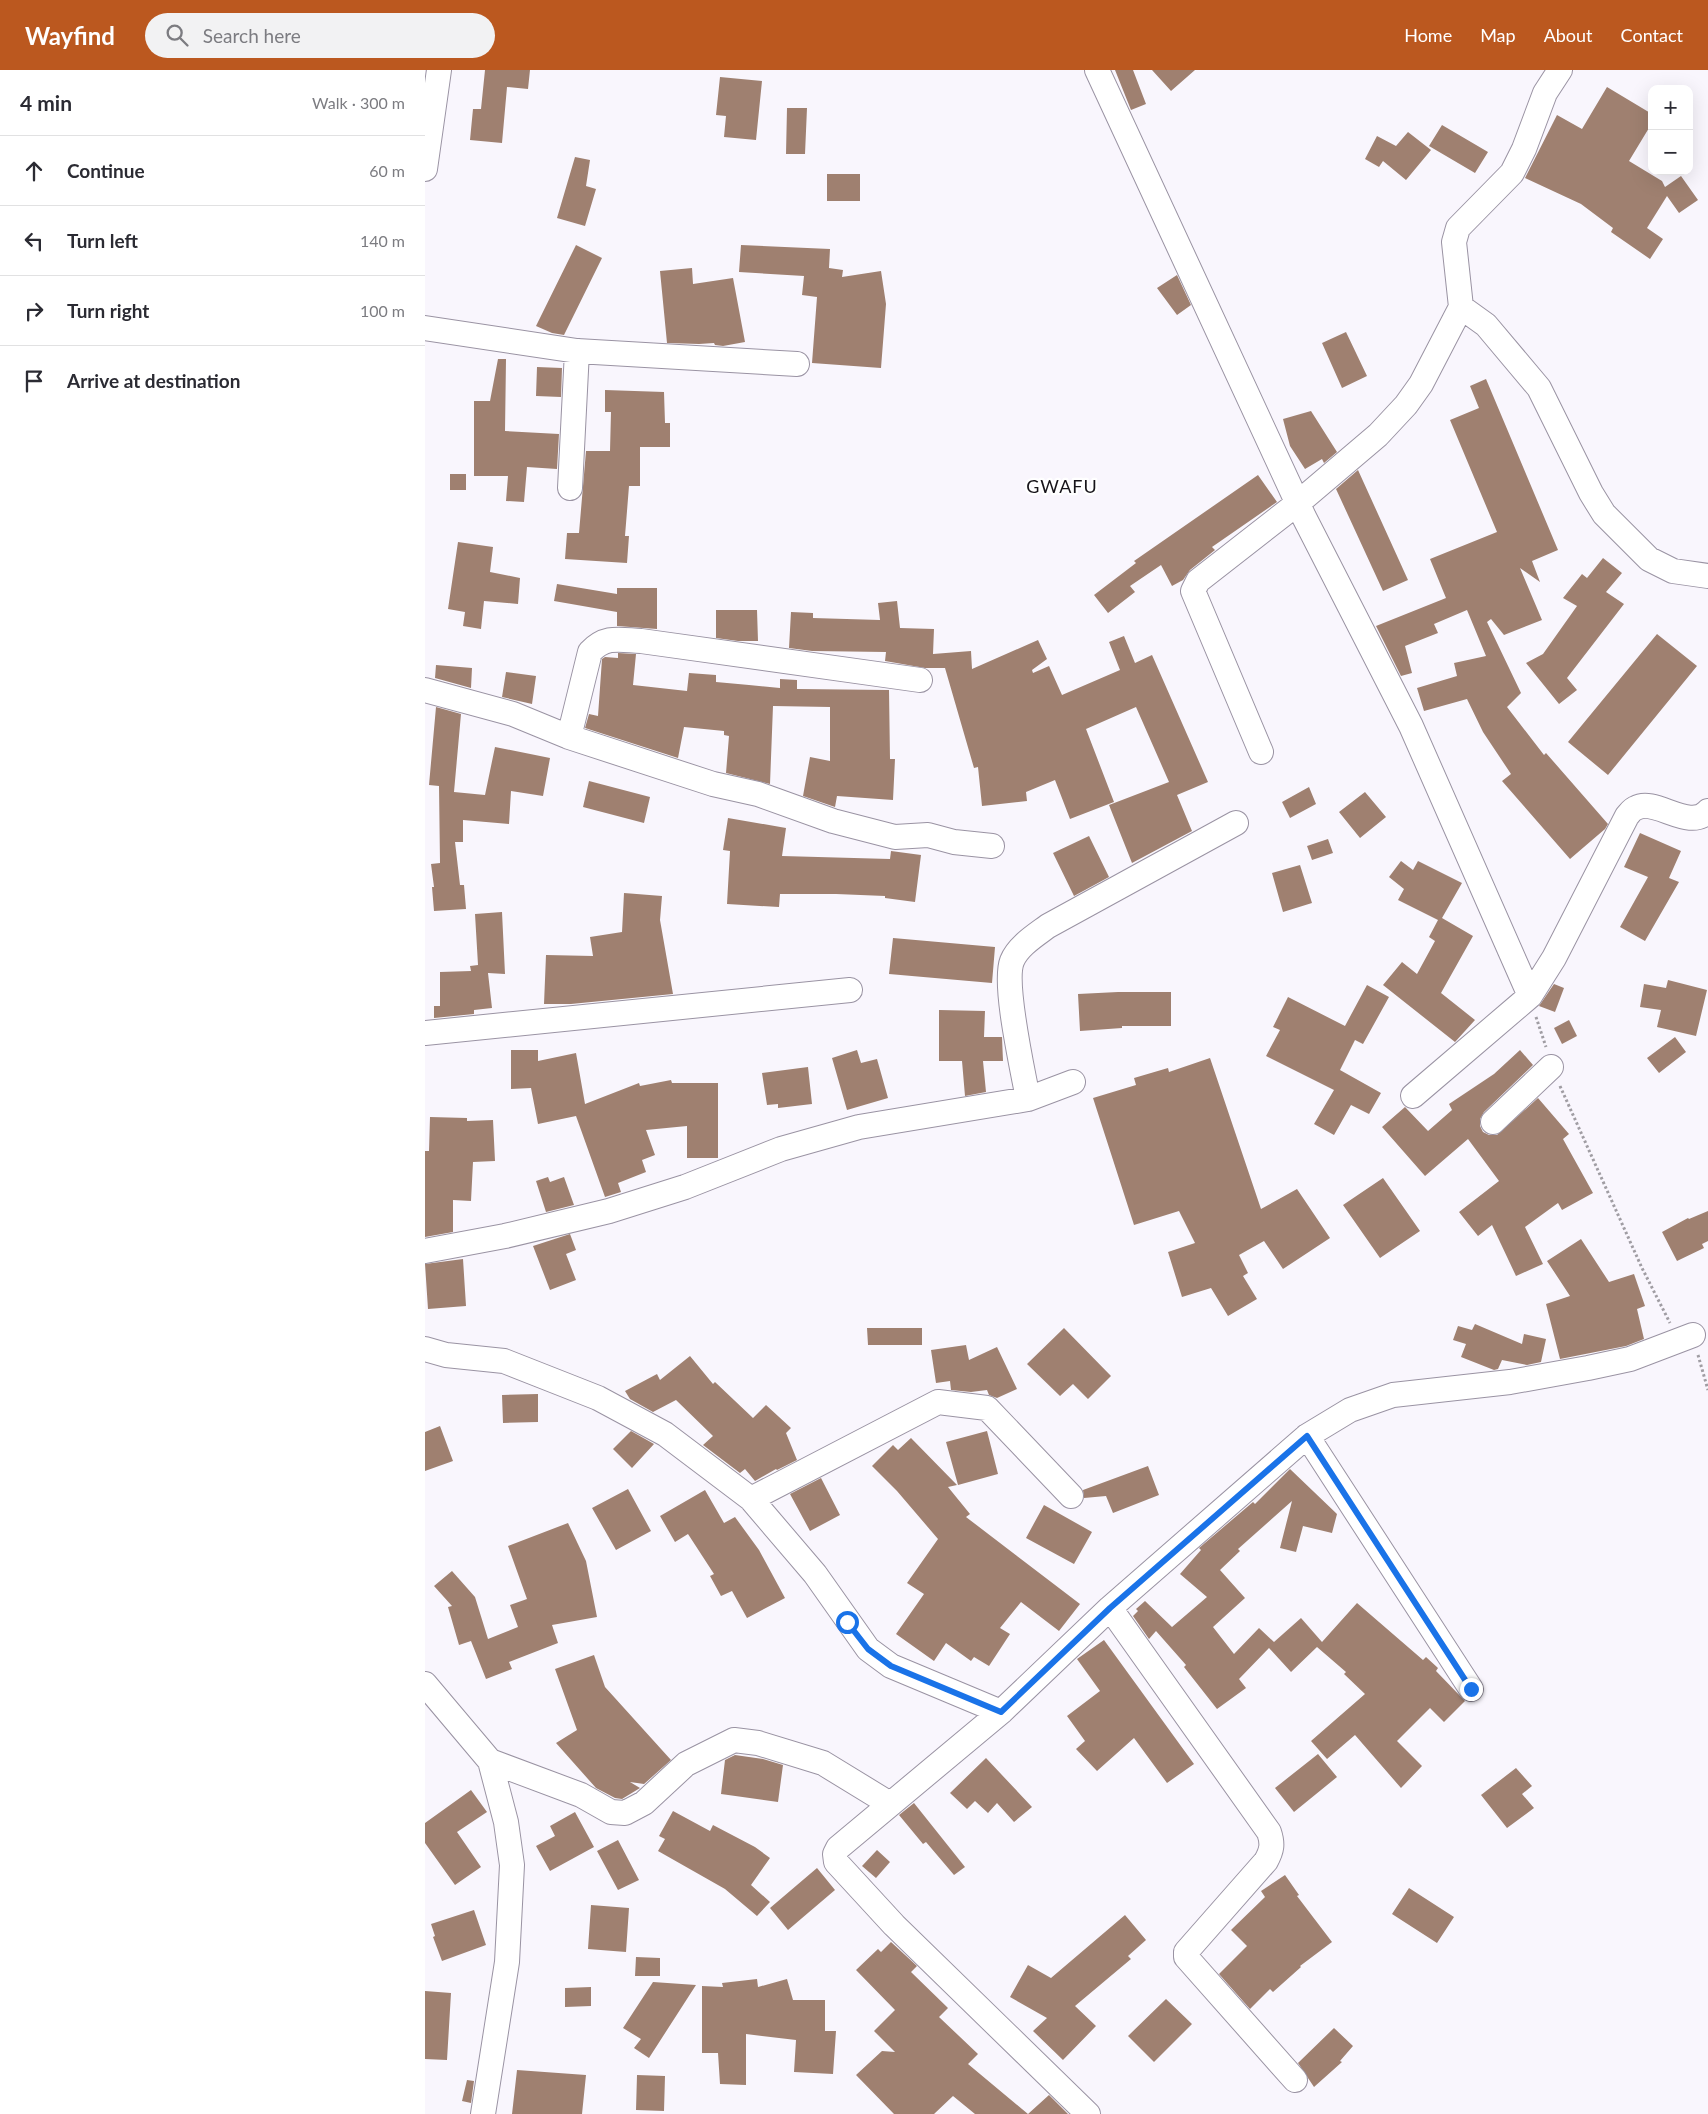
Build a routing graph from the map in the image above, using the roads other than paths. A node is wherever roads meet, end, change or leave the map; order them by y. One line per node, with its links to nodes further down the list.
1 (439, 70): 4 (street)
2 (1097, 70): 10 (street)
3 (1560, 70): 5 (street)
4 (425, 169)
5 (1461, 307): 10 (street); 11 (street)
6 (425, 328): 7 (street)
7 (577, 351): 8 (street); 9 (street)
8 (797, 364)
9 (570, 488)
10 (1298, 503): 15 (street); 20 (street)
11 (1708, 576)
12 (921, 680): 14 (street)
13 (425, 690): 14 (street)
14 (569, 737): 18 (street)
15 (1261, 752)
16 (1708, 811): 20 (street)
17 (1236, 823): 25 (street)
18 (992, 846)
19 (849, 990): 21 (street)
20 (1530, 996): 24 (street)
21 (425, 1033)
22 (1551, 1067): 26 (street)
23 (1073, 1082): 25 (street)
24 (1413, 1096)
25 (1028, 1099): 27 (street)
26 (1493, 1122)
27 (425, 1251)
28 (1693, 1334): 30 (street)
29 (425, 1349): 32 (street)
30 (1307, 1436): 33 (street); 35 (street)
31 (1071, 1496): 32 (street)
32 (751, 1499): 36 (street)
33 (1110, 1608): 36 (street); 39 (street)
34 (425, 1684): 37 (street)
35 (1471, 1689)
36 (1001, 1712): 38 (street)
37 (490, 1760): 38 (street); 40 (street)
38 (890, 1804): 41 (street)
39 (1295, 2080)
40 (483, 2114)
41 (1088, 2114)

